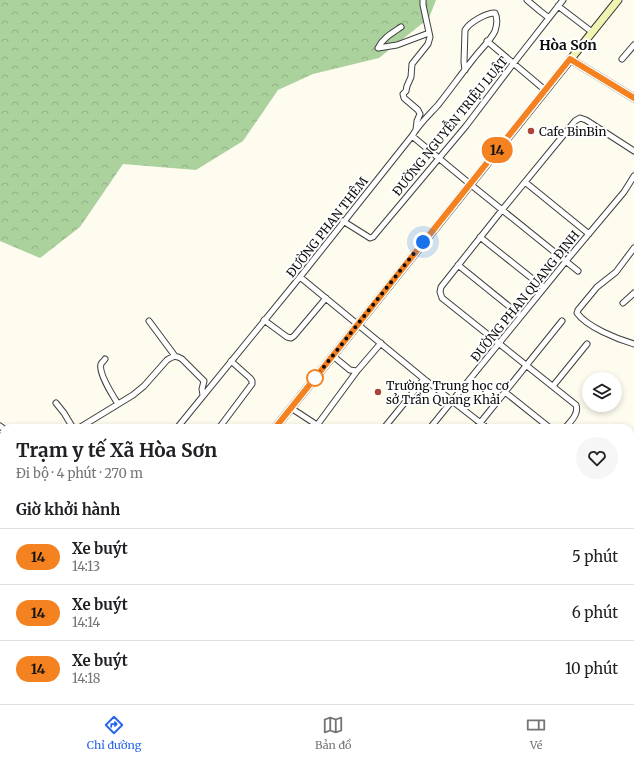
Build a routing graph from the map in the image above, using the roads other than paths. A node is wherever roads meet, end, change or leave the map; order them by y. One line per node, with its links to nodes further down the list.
1 (423, 0): 8 (street)
2 (527, 0): 5 (street)
3 (618, 0): 7 (main road)
4 (559, 2): 5 (street, ĐƯỜNG NGUYỄN TRIỆU LUẬT); 7 (street)
5 (549, 18): 13 (street, ĐƯỜNG NGUYỄN TRIỆU LUẬT)
6 (401, 27): 8 (street)
7 (592, 32): 11 (main road)
8 (429, 33): 17 (street)
9 (487, 41): 13 (street); 14 (street, ĐƯỜNG PHAN THÊM); 14 (street, ĐƯỜNG PHAN THÊM)
10 (634, 45): 12 (street)
11 (570, 59): 15 (main road); 16 (main road)
12 (622, 59)
13 (513, 64): 15 (street); 20 (street, ĐƯỜNG NGUYỄN TRIỆU LUẬT)
14 (465, 70): 17 (street, ĐƯỜNG PHAN THÊM)
15 (545, 90): 23 (main road)
16 (634, 98)
17 (416, 130): 18 (street, ĐƯỜNG PHAN THÊM)
18 (412, 136): 20 (street); 25 (street, ĐƯỜNG PHAN THÊM)
19 (634, 151): 22 (street)
20 (438, 159): 23 (street); 25 (street, ĐƯỜNG NGUYỄN TRIỆU LUẬT)
21 (634, 176): 26 (street, ĐƯỜNG PHAN QUANG ĐỊNH)
22 (525, 182): 24 (street); 26 (street)
23 (470, 184): 24 (street); 41 (main road)
24 (502, 210): 27 (street); 29 (street)
25 (343, 221): 32 (street, ĐƯỜNG PHAN THÊM)
26 (589, 234): 29 (street, ĐƯỜNG PHAN QUANG ĐỊNH)
27 (480, 236): 30 (street); 33 (street)
28 (634, 248): 45 (street)
29 (566, 261): 31 (street); 33 (street, ĐƯỜNG PHAN QUANG ĐỊNH)
30 (458, 265): 37 (street); 43 (street)
31 (578, 271)
32 (300, 277): 35 (street); 38 (street, ĐƯỜNG PHAN THÊM)
33 (544, 288): 37 (street, ĐƯỜNG PHAN QUANG ĐỊNH)
34 (634, 293): 36 (street)
35 (326, 298): 38 (street); 41 (street)
36 (622, 303)
37 (521, 316): 43 (street, ĐƯỜNG PHAN QUANG ĐỊNH)
38 (264, 320): 49 (street, ĐƯỜNG PHAN THÊM)
39 (149, 321): 46 (street)
40 (562, 321): 50 (street)
41 (358, 324): 42 (street); 47 (main road)
42 (381, 343): 51 (street); 52 (street)
43 (499, 343): 50 (street); 58 (street, ĐƯỜNG PHAN QUANG ĐỊNH)
44 (586, 344): 55 (street)
45 (634, 344)
46 (175, 356): 53 (street); 60 (street)
47 (333, 356): 51 (street); 61 (main road)
48 (105, 359): 60 (street)
49 (231, 361): 54 (street, ĐƯỜNG PHAN THÊM); 66 (street)
50 (527, 364): 55 (street); 56 (street)
51 (358, 371): 69 (street)
52 (424, 379): 58 (street); 70 (street)
53 (204, 381): 54 (street); 57 (street)
54 (211, 386): 57 (street, ĐƯỜNG PHAN THÊM)
55 (554, 386): 74 (street)
56 (505, 392): 62 (street); 73 (street)
57 (203, 395): 65 (street, ĐƯỜNG PHAN THÊM)
58 (452, 400): 62 (street); 71 (street, ĐƯỜNG PHAN QUANG ĐỊNH)
59 (56, 403): 63 (street)
60 (118, 404): 64 (street)
61 (291, 408): 67 (main road); 68 (street)
62 (480, 422): 72 (street)
63 (71, 424)
64 (86, 424)
65 (180, 424)
66 (221, 424)
67 (278, 424)
68 (312, 424)
69 (318, 424)
70 (387, 424)
71 (433, 424)
72 (482, 424)
73 (545, 424)
74 (568, 424)

